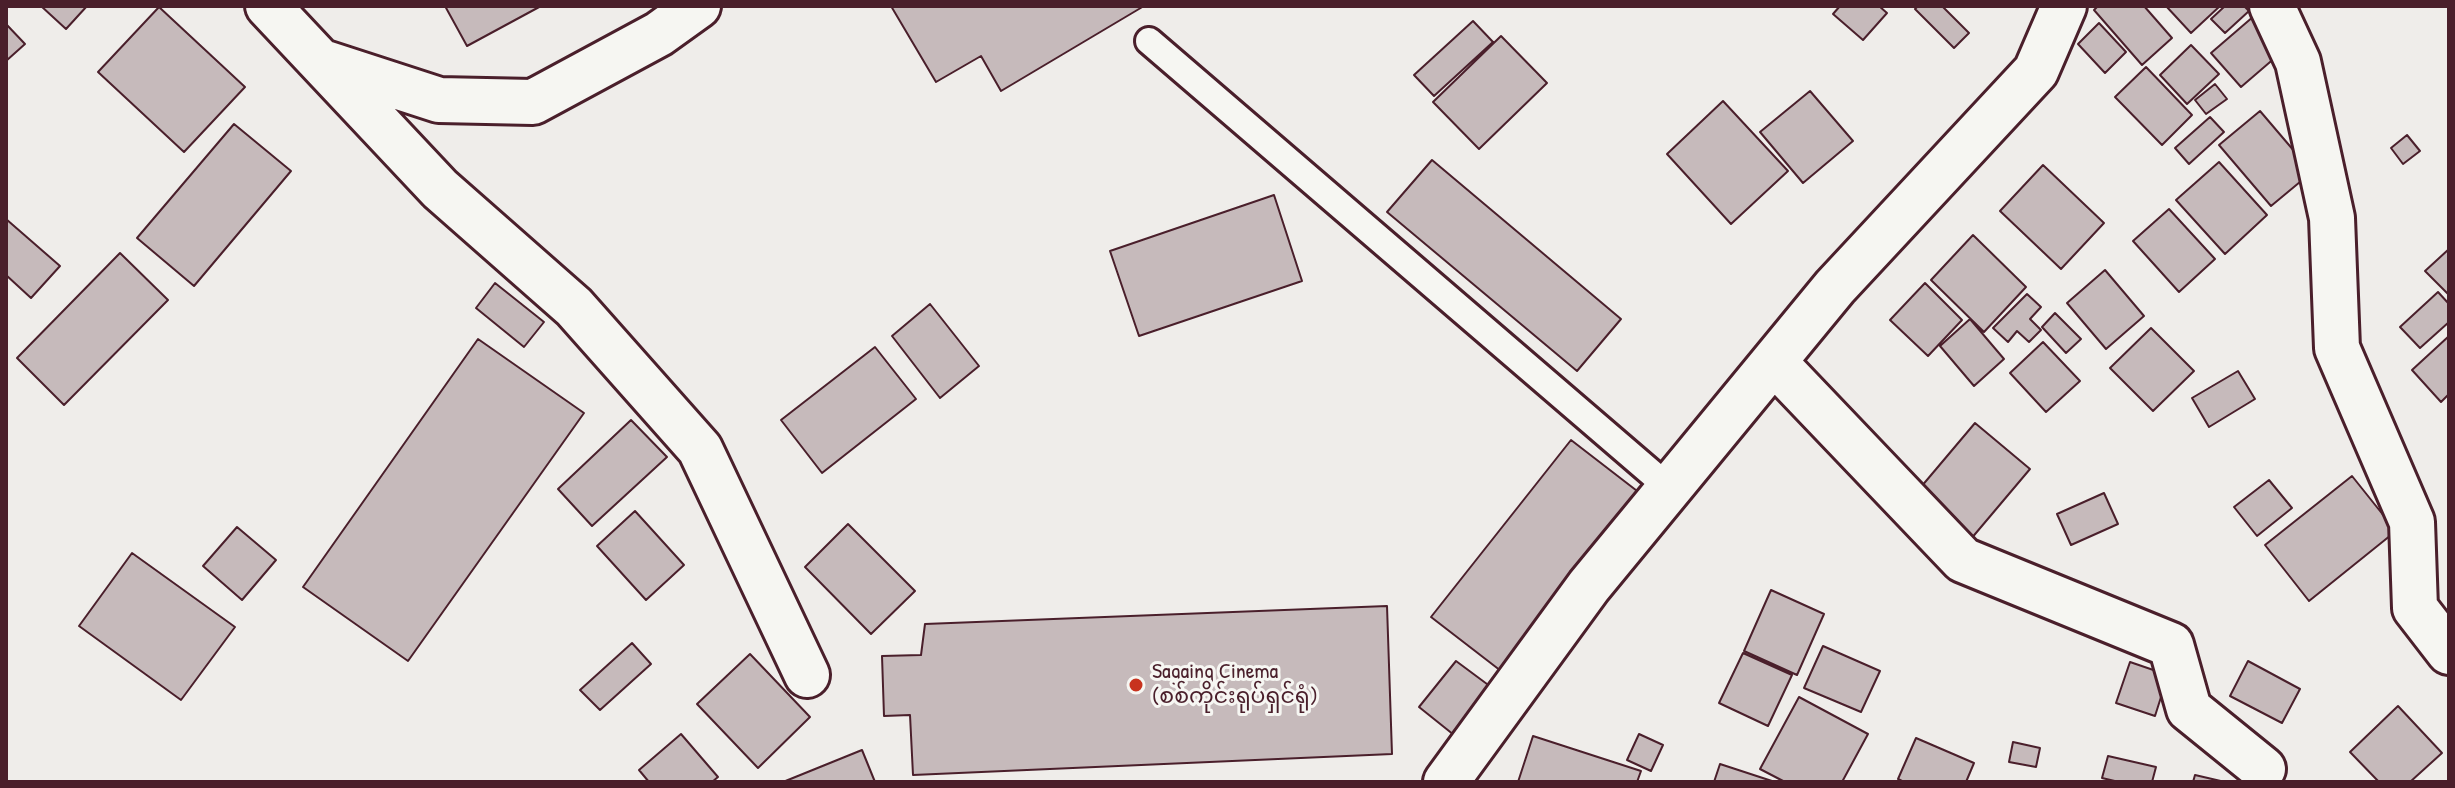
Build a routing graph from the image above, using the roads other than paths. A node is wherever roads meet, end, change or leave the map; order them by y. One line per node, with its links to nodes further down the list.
1 (268, 6): 6 (street)
2 (698, 6): 6 (street)
3 (2064, 6): 7 (street)
4 (2272, 6): 9 (street)
5 (1149, 41): 8 (lane)
6 (320, 62): 10 (street)
7 (1774, 362): 8 (street); 11 (street)
8 (1669, 488): 12 (street)
9 (2449, 652)
10 (807, 675)
11 (2263, 769)
12 (1446, 782)

